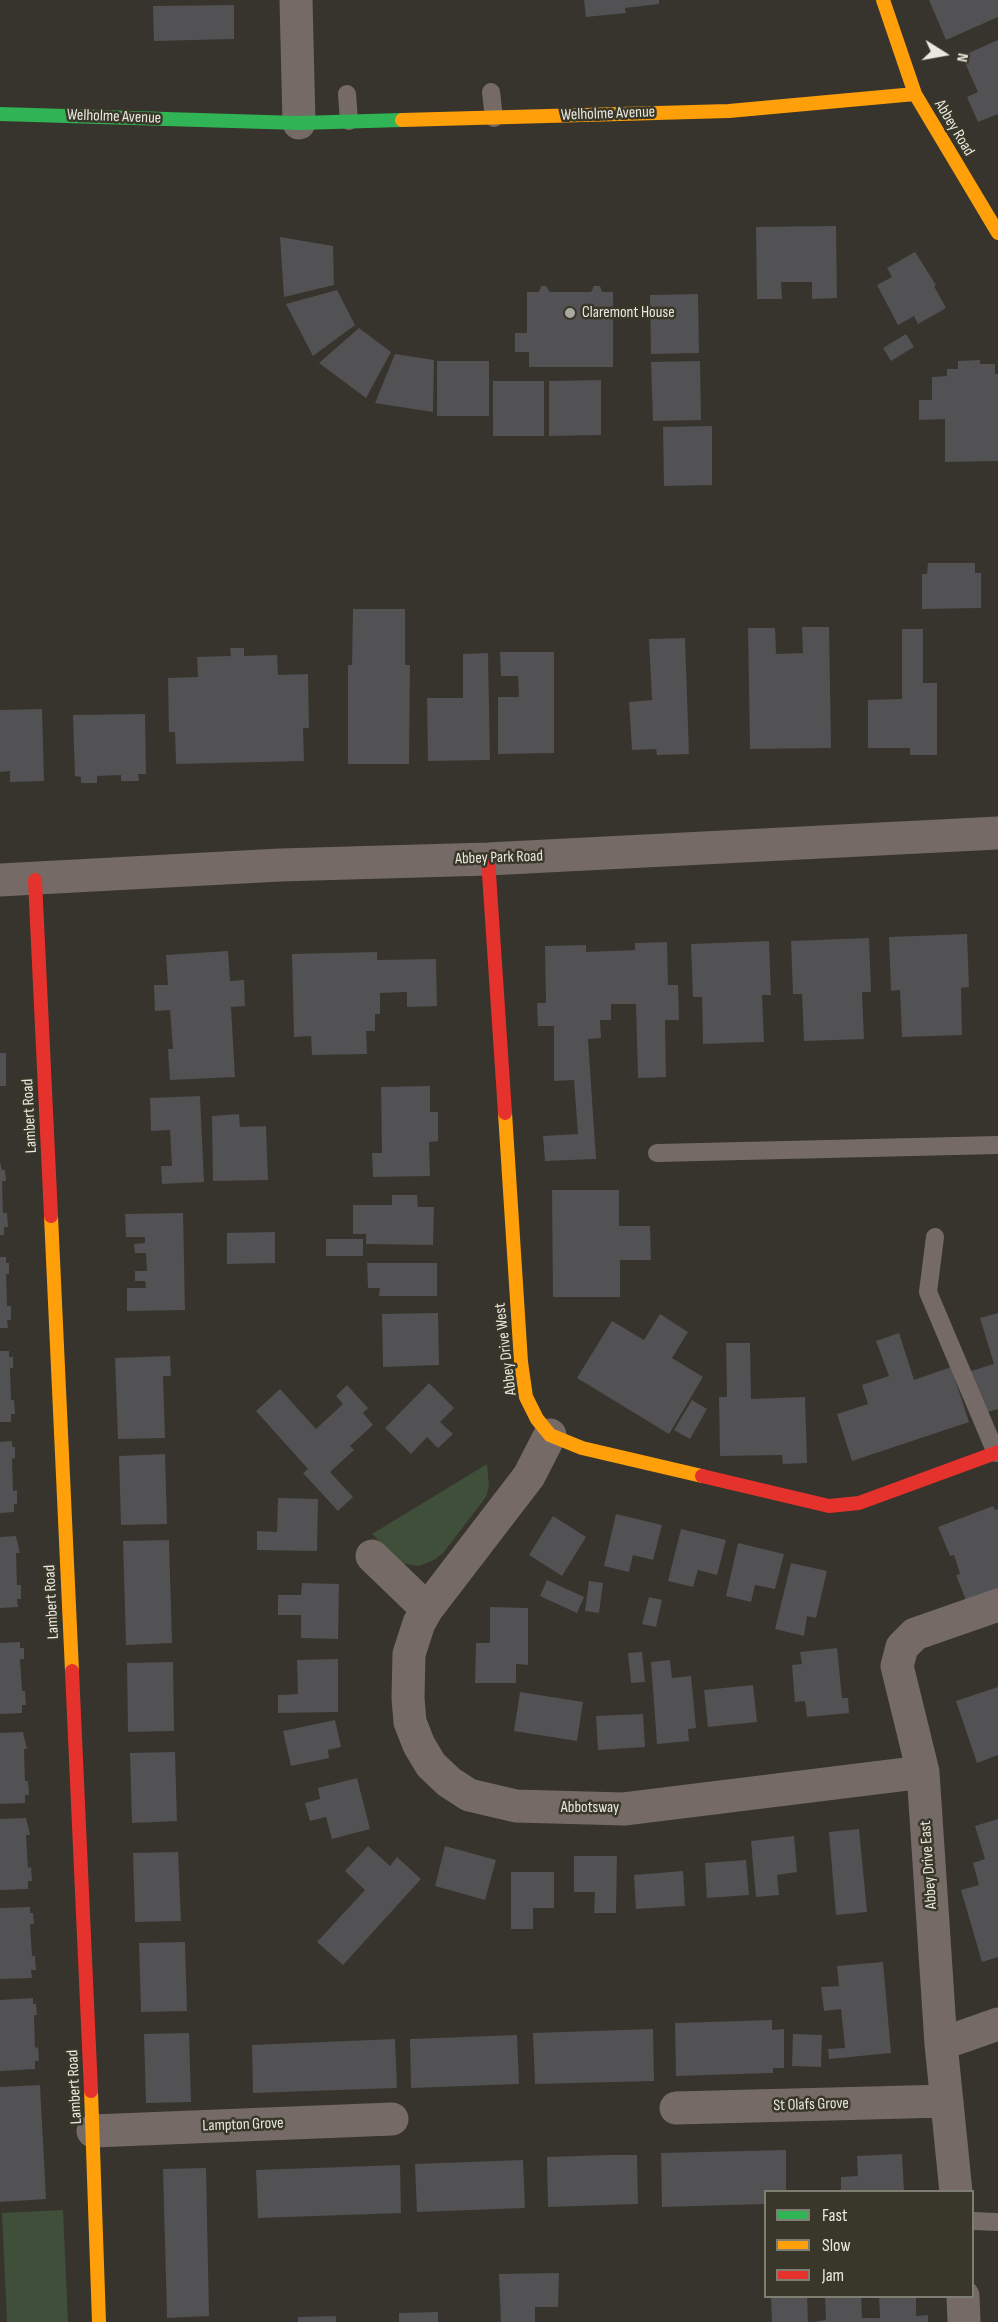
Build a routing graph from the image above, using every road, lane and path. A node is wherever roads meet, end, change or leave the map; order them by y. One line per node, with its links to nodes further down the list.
1 (296, 0): 9 (street)
2 (883, 0): 5 (street, Abbey Road)
3 (491, 92): 7 (lane)
4 (347, 94): 8 (lane)
5 (915, 94): 7 (street, Welholme Avenue); 10 (street, Abbey Road)
6 (0, 114): 9 (street, Welholme Avenue)
7 (494, 118): 8 (street, Welholme Avenue)
8 (349, 121): 9 (street, Welholme Avenue)
9 (299, 123)
10 (998, 233)
11 (998, 833): 12 (street, Abbey Park Road)
12 (488, 859): 14 (street, Abbey Park Road); 18 (street, Abbey Drive West)
13 (0, 880): 14 (street, Abbey Park Road)
14 (35, 880): 29 (street, Lambert Road)
15 (998, 1145): 16 (lane)
16 (657, 1154)
17 (935, 1237): 19 (lane)
18 (550, 1435): 19 (street); 22 (street, Abbotsway)
19 (997, 1452)
20 (372, 1556): 22 (street)
21 (998, 1605): 23 (street, Abbey Drive East)
22 (427, 1609): 23 (street, Abbotsway)
23 (923, 1772): 25 (street, Abbey Drive East)
24 (998, 2024): 25 (street)
25 (941, 2044): 26 (street, Abbey Drive East)
26 (946, 2101): 27 (street, St Olafs Grove); 30 (street, Abbey Drive East)
27 (676, 2108)
28 (392, 2119): 29 (street, Lampton Grove)
29 (93, 2131): 34 (street, Lambert Road)
30 (956, 2190)
31 (974, 2221): 32 (lane)
32 (998, 2222)
33 (963, 2298): 35 (street)
34 (99, 2322)
35 (964, 2322)

